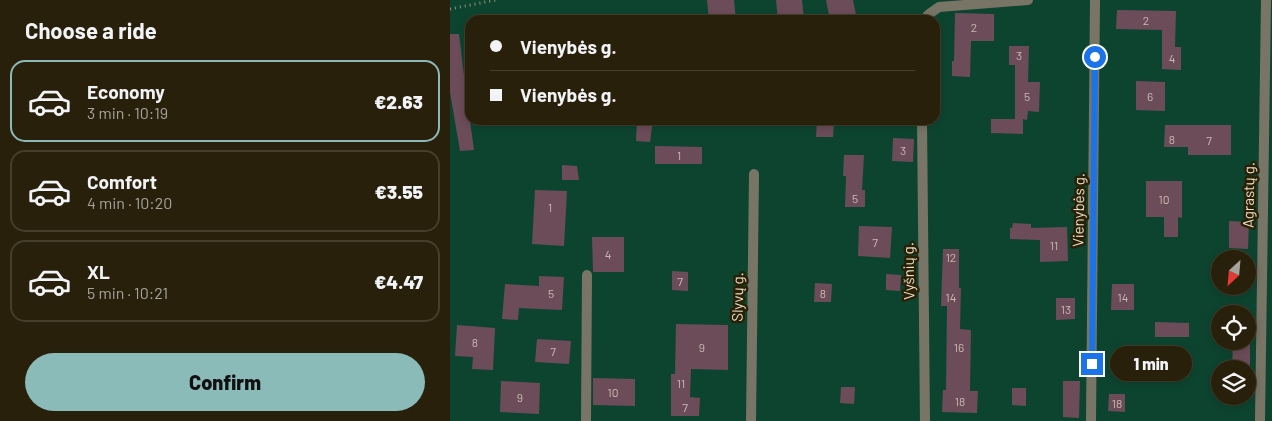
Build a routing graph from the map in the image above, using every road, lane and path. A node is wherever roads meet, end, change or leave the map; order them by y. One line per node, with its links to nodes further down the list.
1 (496, 0): 5 (path)
2 (1028, 0): 6 (street)
3 (1096, 0): 13 (street, Vienybės g.)
4 (1266, 0): 14 (street, Agrastų g.)
5 (450, 9)
6 (927, 15)
7 (922, 125): 12 (street, Vyšnių g.)
8 (754, 174): 11 (street, Slyvų g.)
9 (587, 275): 10 (street)
10 (586, 421)
11 (750, 421)
12 (925, 421)
13 (1091, 421)
14 (1260, 421)

